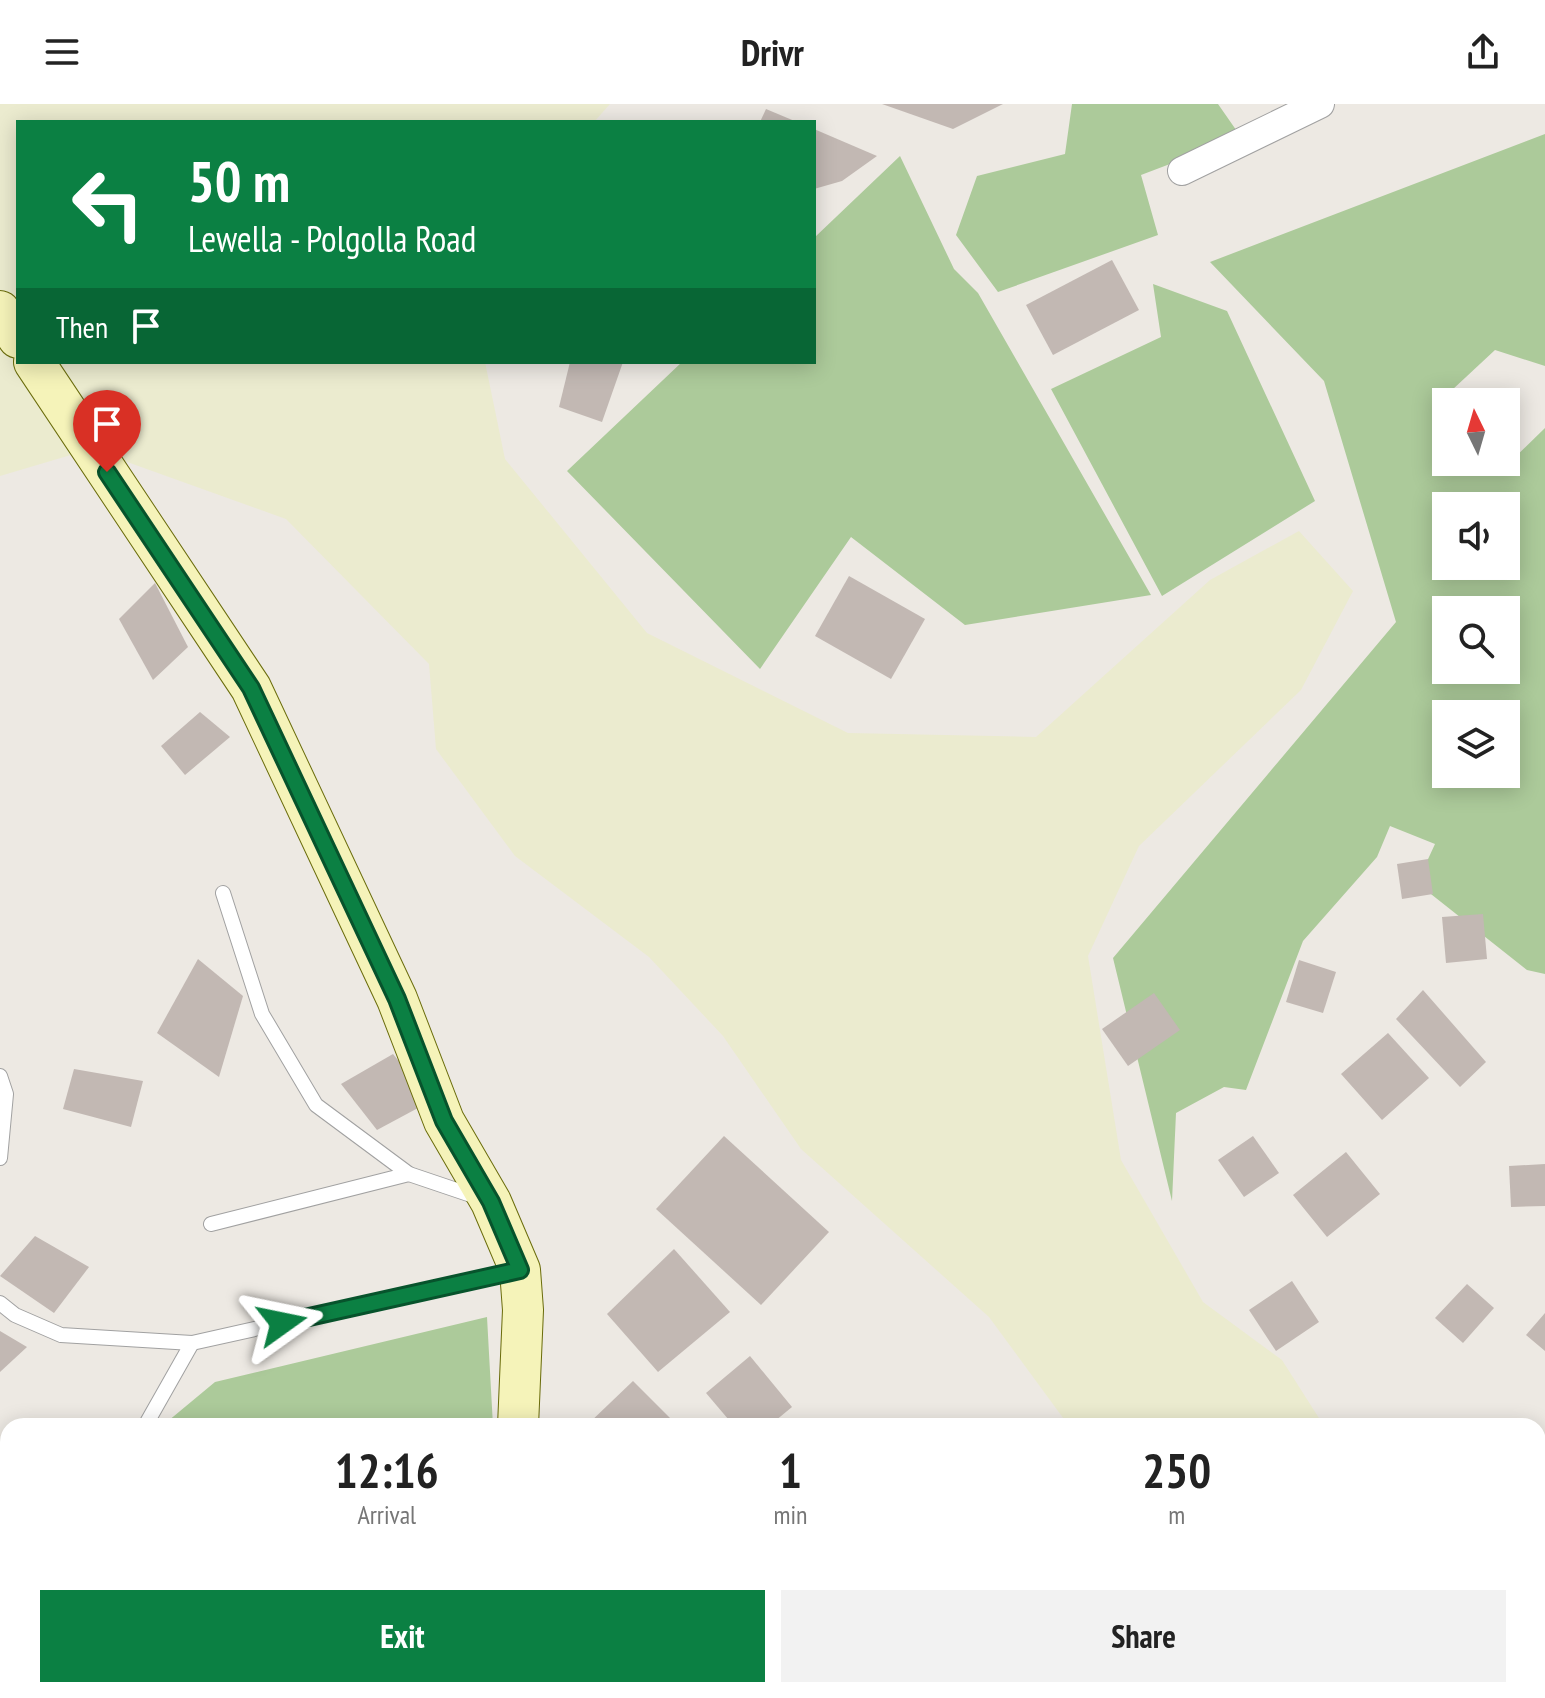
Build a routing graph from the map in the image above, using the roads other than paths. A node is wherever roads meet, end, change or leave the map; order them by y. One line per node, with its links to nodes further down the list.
1 (1320, 104): 2 (street)
2 (1182, 171)
3 (0, 311): 4 (street)
4 (16, 335)
5 (35, 364): 10 (street)
6 (223, 893): 9 (lane)
7 (0, 1076): 8 (lane)
8 (0, 1158)
9 (409, 1174): 10 (lane); 11 (lane)
10 (491, 1202): 12 (street)
11 (211, 1224)
12 (520, 1270): 14 (lane); 16 (street)
13 (0, 1303): 14 (lane)
14 (192, 1343): 15 (lane)
15 (150, 1418)
16 (518, 1418)

